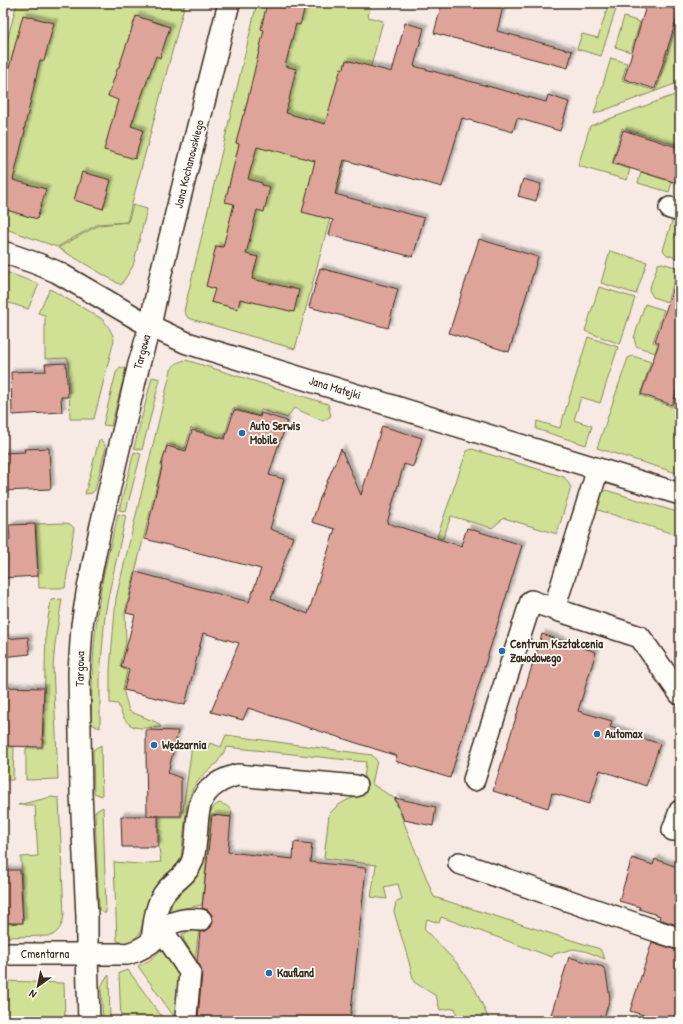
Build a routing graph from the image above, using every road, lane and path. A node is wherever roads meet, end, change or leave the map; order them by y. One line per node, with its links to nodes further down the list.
1 (229, 3): 3 (street, Jana Kochanowskiego)
2 (3, 252): 3 (street, Jana Matejki)
3 (150, 326): 4 (street, Jana Matejki); 15 (street, Targowa)
4 (598, 469): 5 (street, Jana Matejki); 6 (street)
5 (680, 494)
6 (554, 609): 7 (street); 8 (street)
7 (680, 694)
8 (474, 780)
9 (356, 786): 12 (street)
10 (459, 863): 13 (street)
11 (201, 920): 12 (street, Cmentarna)
12 (157, 935): 15 (street, Cmentarna); 16 (street)
13 (680, 939)
14 (3, 954): 15 (street, Cmentarna)
15 (87, 954): 17 (street, Targowa)
16 (186, 1016)
17 (89, 1021)

